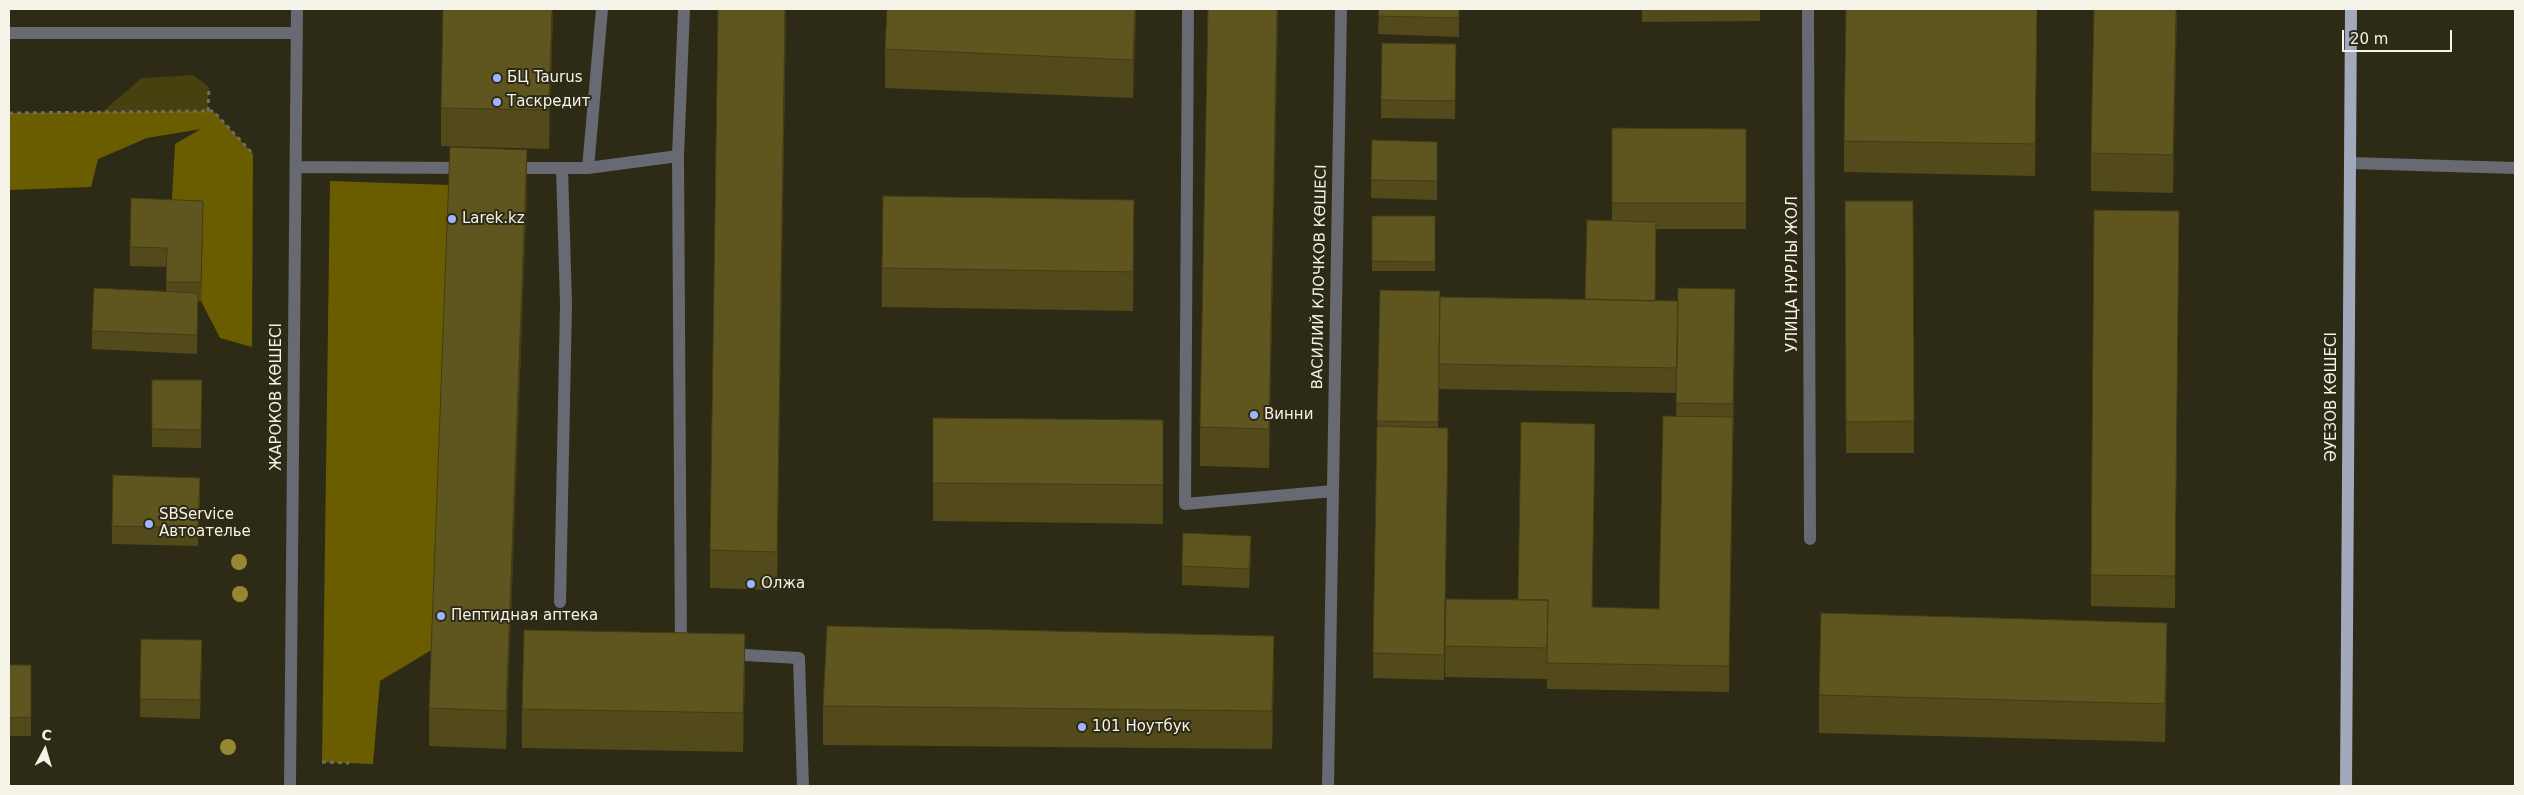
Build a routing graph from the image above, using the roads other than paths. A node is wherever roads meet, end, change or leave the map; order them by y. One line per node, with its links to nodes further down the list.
1 (297, 9): 9 (street, ЖАРОКОВ КӨШЕСІ)
2 (602, 9): 16 (street)
3 (684, 9): 10 (street)
4 (1188, 9): 18 (street)
5 (1341, 9): 18 (street, ВАСИЛИЙ КЛОЧКОВ КӨШЕСІ)
6 (1808, 9): 19 (street, УЛИЦА НУРЛЫ ЖОЛ)
7 (2351, 9): 11 (main road, ӘУЕЗОВ КӨШЕСІ)
8 (9, 33): 9 (street)
9 (297, 33): 12 (street, ЖАРОКОВ КӨШЕСІ)
10 (678, 156): 16 (street); 21 (street)
11 (2350, 163): 17 (street); 26 (main road, ӘУЕЗОВ КӨШЕСІ)
12 (296, 167): 13 (street); 23 (street, ЖАРОКОВ КӨШЕСІ)
13 (483, 168)
14 (503, 168): 15 (street)
15 (562, 168): 16 (street); 20 (street)
16 (588, 168)
17 (2515, 168)
18 (1333, 492): 25 (street, ВАСИЛИЙ КЛОЧКОВ КӨШЕСІ)
19 (1810, 539)
20 (560, 602)
21 (691, 652)
22 (711, 653): 24 (street)
23 (290, 786)
24 (803, 786)
25 (1328, 786)
26 (2346, 786)

